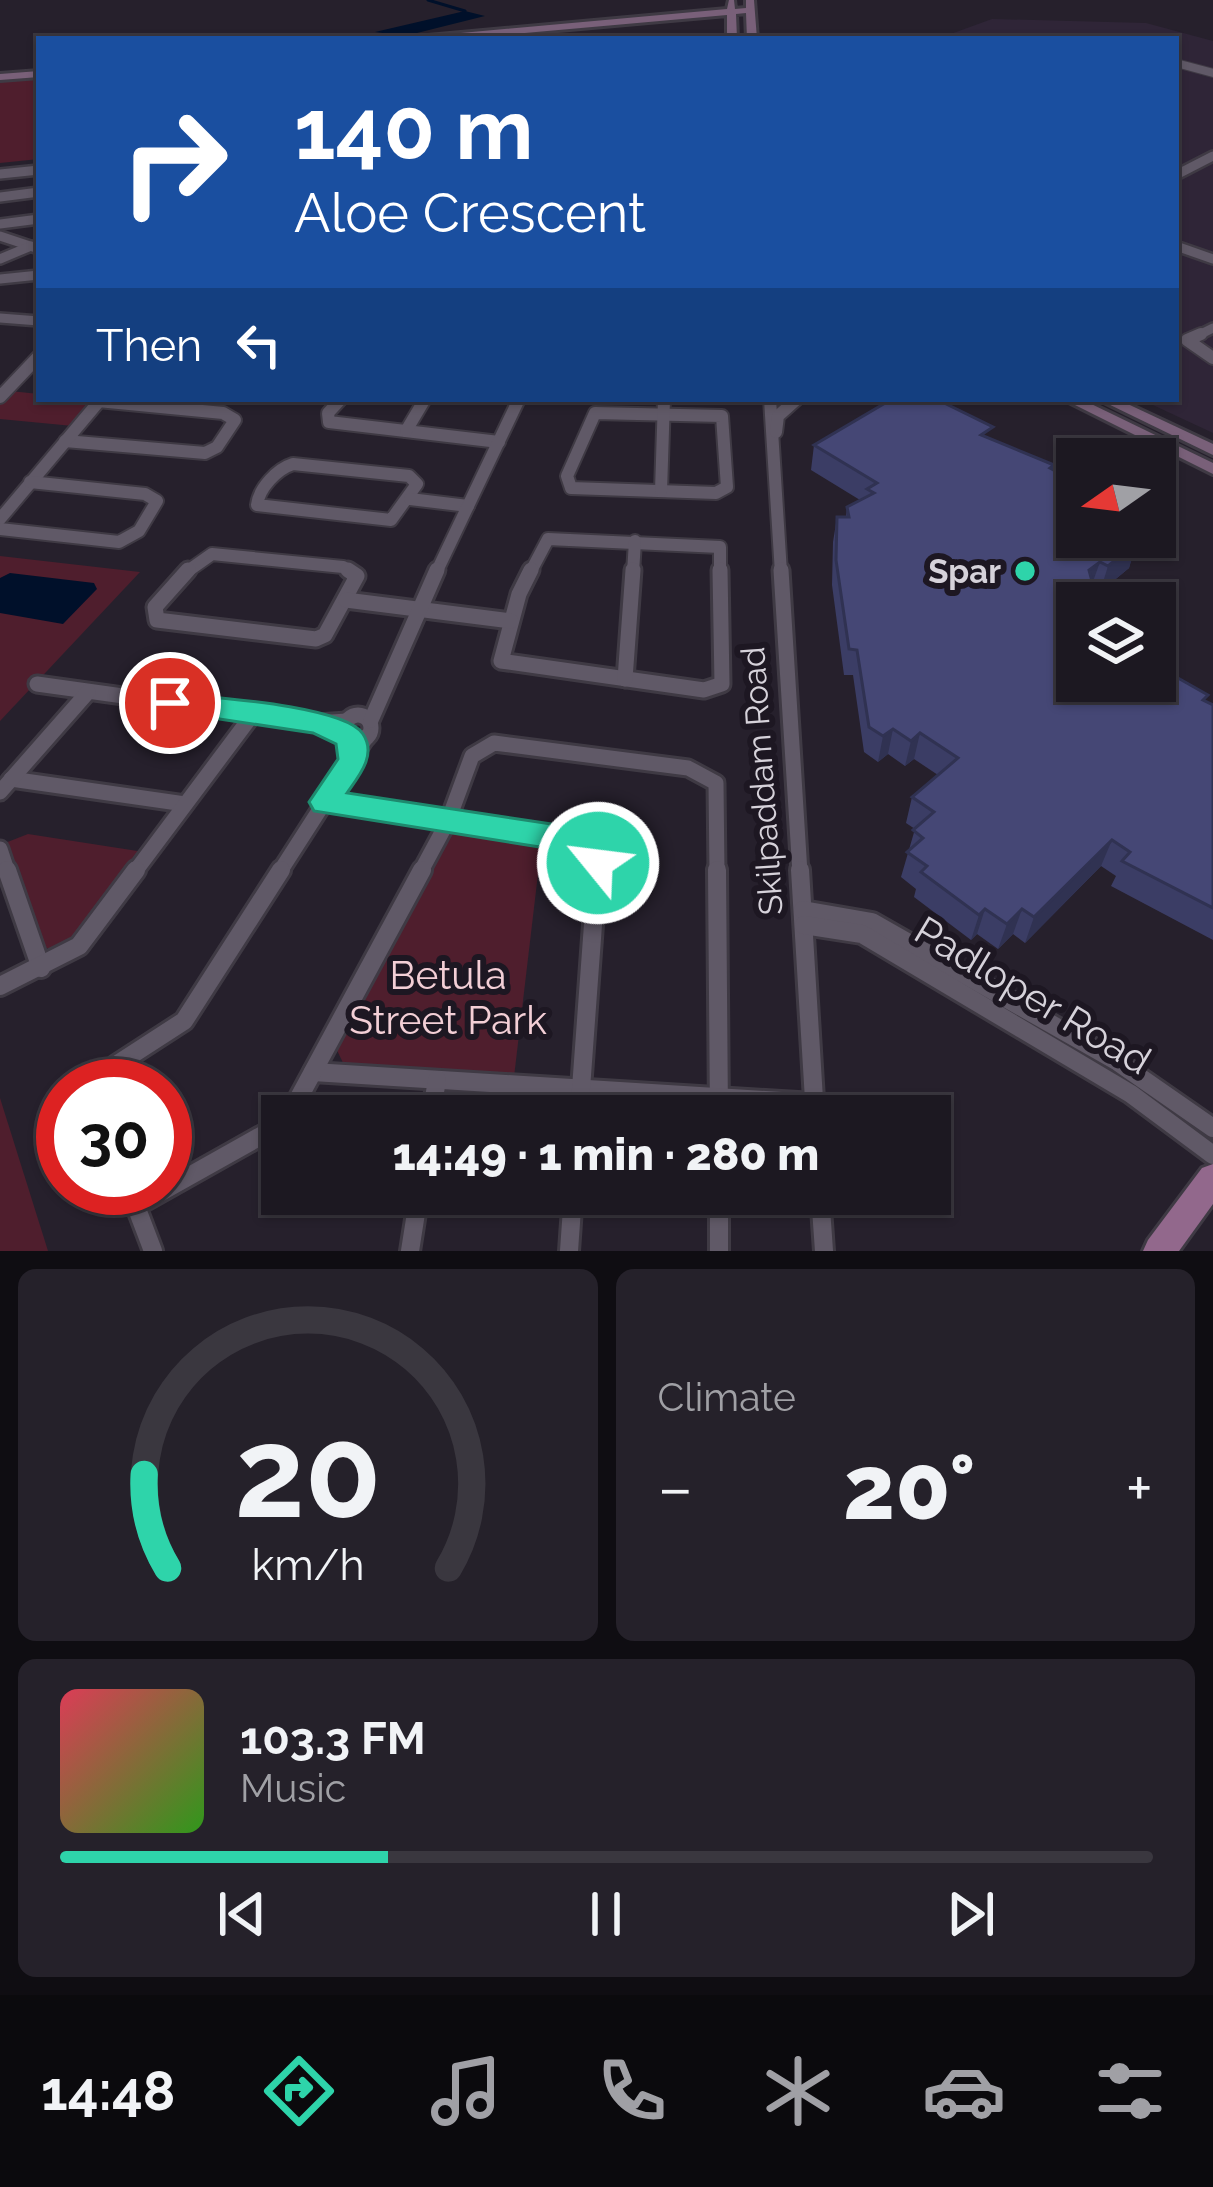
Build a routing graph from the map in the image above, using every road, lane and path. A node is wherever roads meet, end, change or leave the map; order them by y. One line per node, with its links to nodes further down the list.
1 (731, 5): 2 (street); 3 (street); 4 (street)
2 (750, 5): 5 (street)
3 (455, 36)
4 (732, 36)
5 (752, 36)
6 (1179, 65): 7 (street)
7 (1213, 73)
8 (36, 74): 9 (street)
9 (0, 77)
10 (1213, 156): 12 (street)
11 (1179, 166): 12 (street)
12 (1188, 169): 14 (street)
13 (36, 170): 15 (street)
14 (1179, 174)
15 (0, 175)
16 (36, 192): 17 (street)
17 (0, 197)
18 (36, 219): 19 (street)
19 (0, 224)
20 (0, 236): 22 (street)
21 (1179, 247): 24 (street)
22 (35, 248): 23 (street)
23 (0, 259)
24 (1213, 260)
25 (36, 275): 26 (street)
26 (0, 279)
27 (0, 318): 28 (street)
28 (36, 321)
29 (1213, 328): 30 (street)
30 (1213, 358)
31 (36, 359): 32 (street)
32 (0, 397)
33 (97, 402): 44 (street)
34 (118, 402): 44 (street)
35 (338, 402): 43 (street)
36 (423, 402): 43 (street)
37 (518, 402): 45 (street)
38 (770, 402): 46 (street, Skilpaddam Road)
39 (794, 402): 46 (street)
40 (1076, 402): 48 (street)
41 (1111, 402): 47 (street)
42 (663, 406): 50 (street); 50 (street); 50 (street)
43 (406, 431): 45 (street)
44 (65, 441): 49 (street)
45 (499, 442): 52 (street)
46 (773, 442): 69 (street, Skilpaddam Road)
47 (1213, 450)
48 (1213, 469)
49 (30, 482): 53 (street); 54 (street)
50 (661, 491)
51 (410, 499): 51 (street); 52 (street)
52 (468, 506): 57 (street)
53 (0, 519)
54 (0, 529)
55 (635, 541): 58 (street); 59 (street); 59 (street)
56 (346, 600): 56 (street); 57 (street)
57 (419, 608): 58 (street); 63 (street)
58 (511, 621): 59 (street)
59 (625, 679)
60 (37, 684): 61 (street)
61 (88, 692): 62 (street); 64 (street)
62 (253, 714): 63 (street); 66 (street)
63 (356, 728): 65 (street)
64 (6, 785): 66 (street)
65 (325, 802): 67 (street); 72 (street)
66 (185, 804): 70 (street)
67 (448, 821): 73 (street); 75 (street); 80 (street)
68 (0, 849): 70 (street)
69 (804, 918): 81 (street, Skilpaddam Road); 82 (street, Padloper Road); 84 (street, Padloper Road)
70 (41, 968): 71 (street)
71 (0, 986)
72 (125, 1059)
73 (313, 1072): 74 (street); 76 (street)
74 (437, 1080): 75 (street); 77 (street)
75 (582, 1088): 78 (street); 79 (street)
76 (300, 1095)
77 (434, 1095)
78 (581, 1095)
79 (635, 1095)
80 (719, 1095)
81 (813, 1095)
82 (1213, 1128)
83 (261, 1134): 85 (street)
84 (1213, 1155)
85 (192, 1168)
86 (1213, 1179): 97 (main road)
87 (139, 1215): 92 (street)
88 (416, 1215): 93 (street)
89 (571, 1215): 94 (street)
90 (719, 1215): 95 (street)
91 (821, 1215): 96 (street)
92 (153, 1251)
93 (410, 1251)
94 (568, 1251)
95 (719, 1251)
96 (824, 1251)
97 (1159, 1251)

